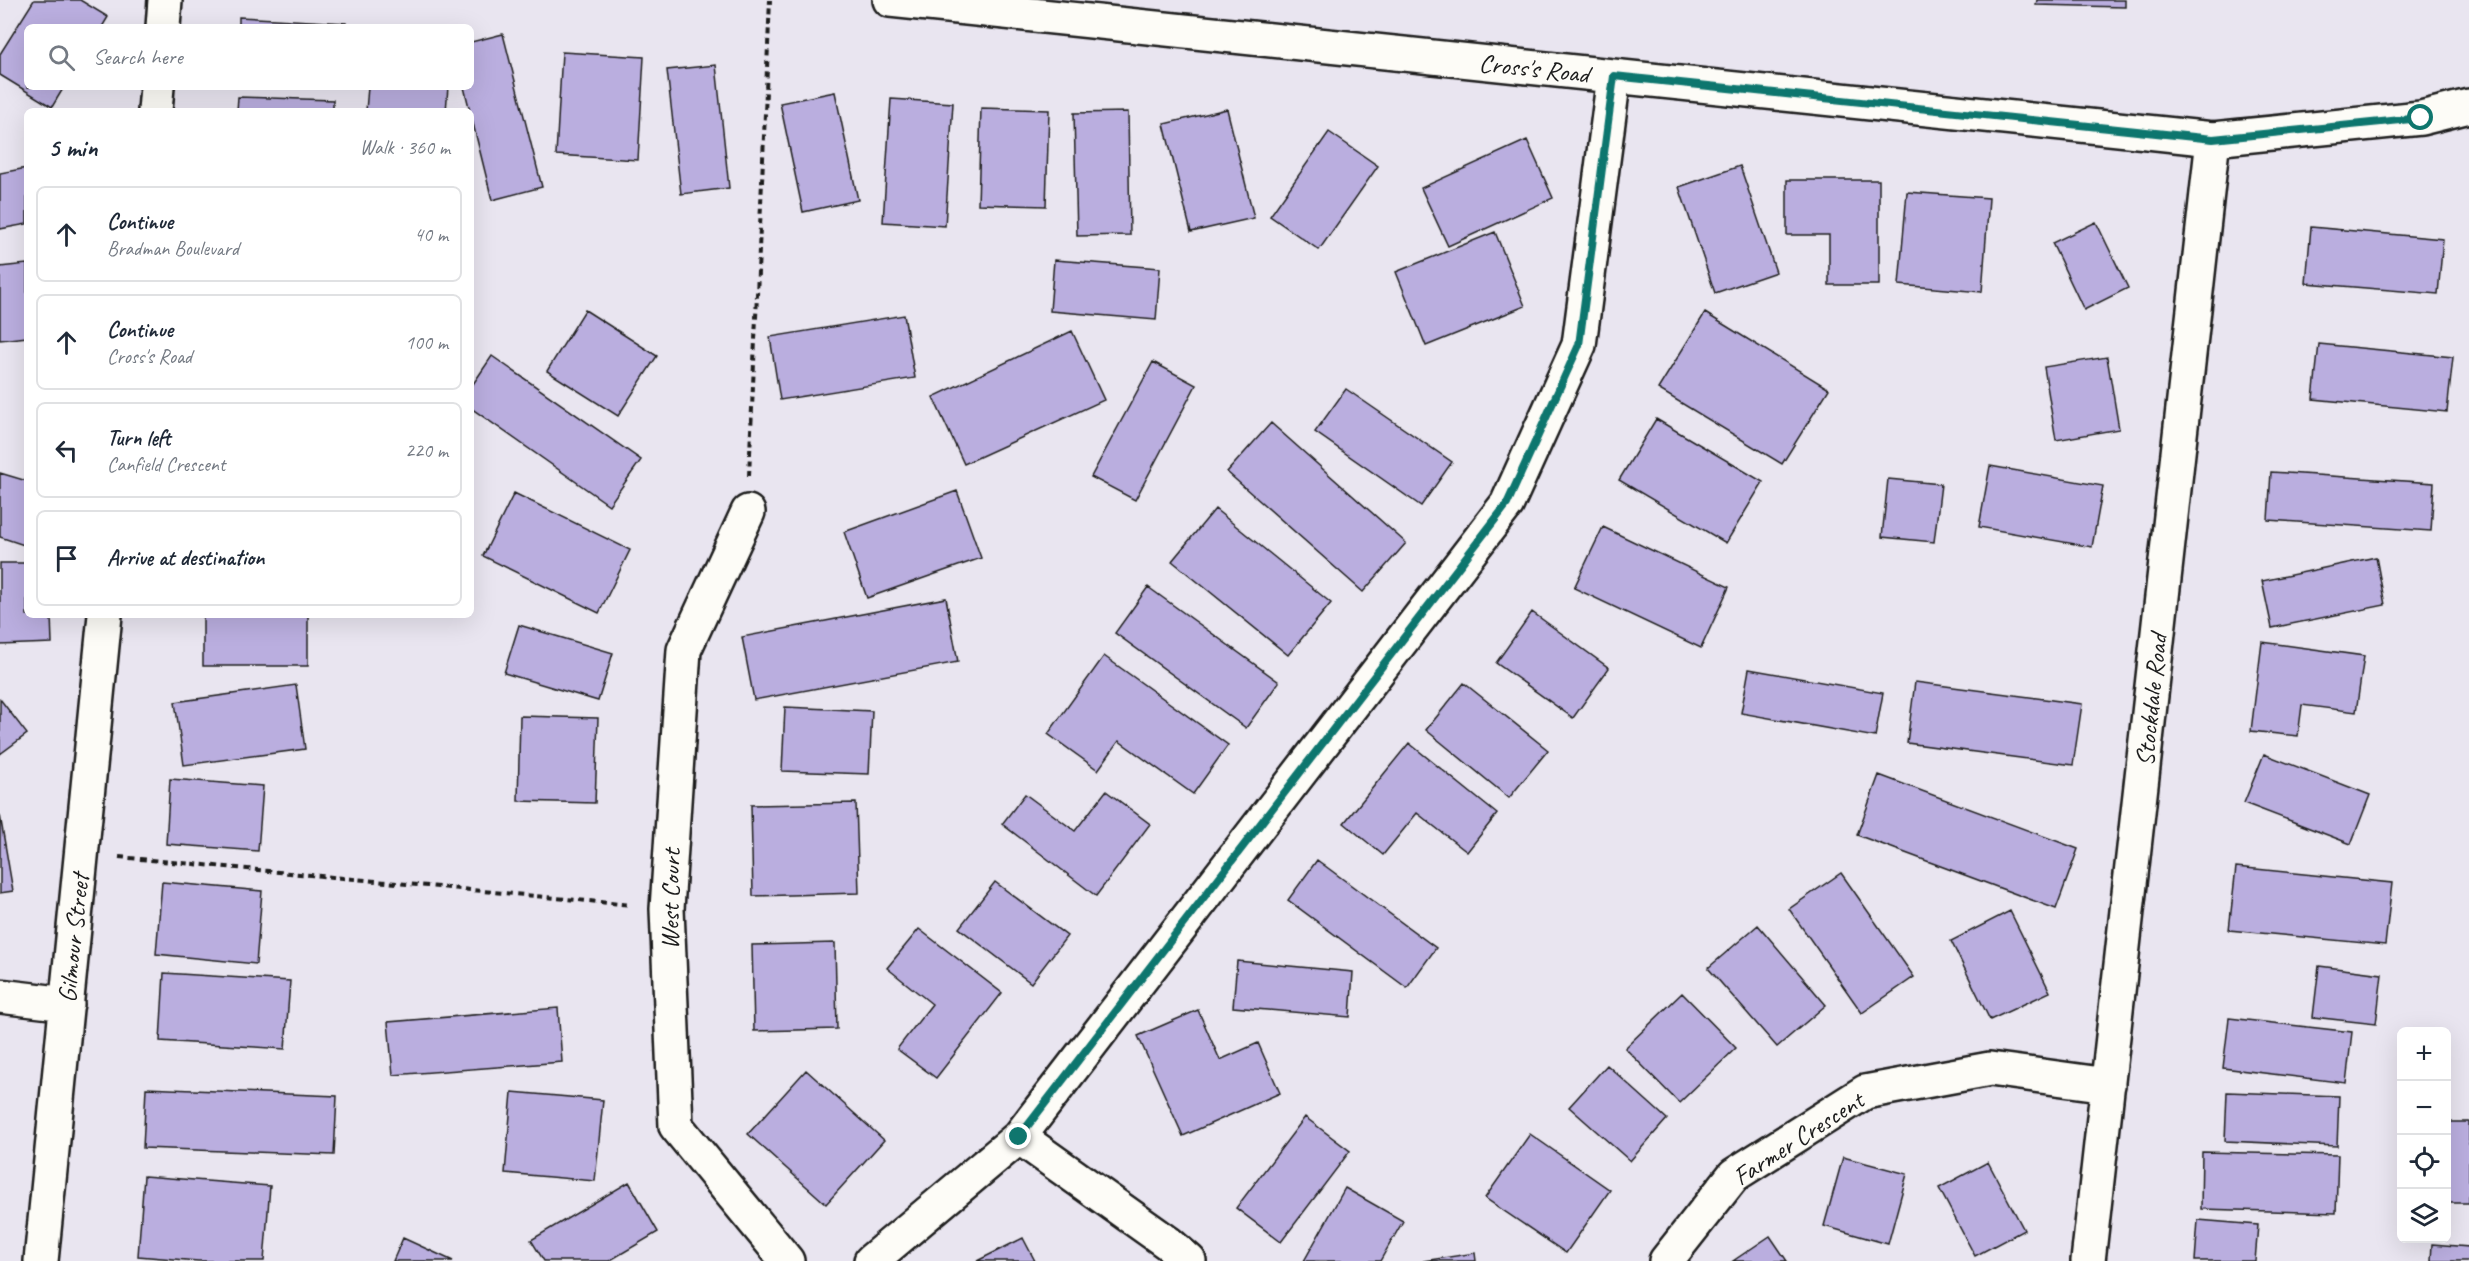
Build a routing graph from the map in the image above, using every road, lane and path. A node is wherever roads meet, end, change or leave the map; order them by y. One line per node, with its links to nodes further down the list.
1 (165, 0): 4 (street)
2 (770, 0): 10 (path)
3 (890, 0): 5 (street, Cross's Road)
4 (163, 24)
5 (1614, 76): 9 (street, Cross's Road); 17 (street)
6 (157, 90): 8 (street)
7 (2469, 106): 9 (street, Cross's Road)
8 (155, 108)
9 (2213, 139): 16 (street, Stockdale Road)
10 (748, 512): 13 (street, West Court)
11 (105, 618): 12 (street, Gilmour Street)
12 (82, 853): 13 (path); 15 (street, Gilmour Street)
13 (666, 909): 19 (street, West Court)
14 (0, 996): 15 (street)
15 (67, 1004): 18 (street, Gilmour Street)
16 (2108, 1085): 22 (street, Farmer Crescent); 23 (street, Stockdale Road)
17 (1019, 1137): 20 (street); 21 (street)
18 (41, 1261)
19 (787, 1261)
20 (871, 1261)
21 (1189, 1261)
22 (1666, 1261)
23 (2088, 1261)

